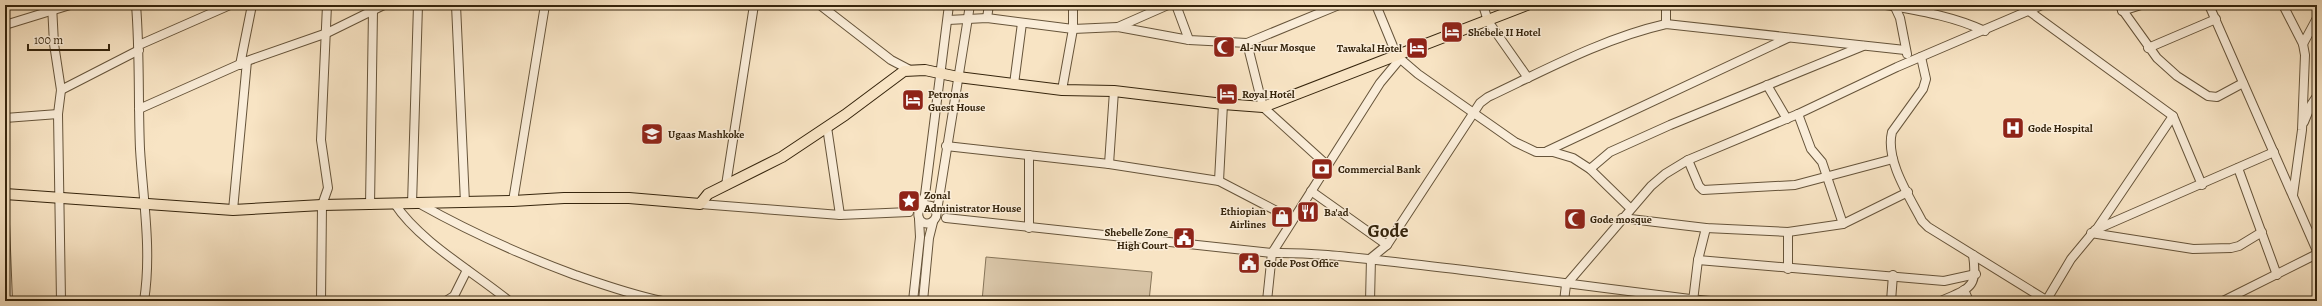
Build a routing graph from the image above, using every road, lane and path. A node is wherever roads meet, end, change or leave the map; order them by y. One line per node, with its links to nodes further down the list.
1 (70, 5): 31 (street)
2 (136, 5): 53 (street)
3 (230, 5): 53 (street)
4 (252, 5): 59 (street)
5 (327, 5): 47 (street)
6 (384, 5): 33 (street)
7 (418, 5): 105 (street)
8 (456, 5): 102 (street)
9 (545, 5): 101 (street)
10 (754, 5): 94 (street)
11 (820, 5): 60 (street)
12 (949, 5): 39 (street)
13 (970, 5): 37 (street)
14 (989, 5): 35 (street)
15 (1073, 5): 45 (street)
16 (1168, 5): 44 (street)
17 (1176, 5): 49 (street)
18 (1339, 5): 50 (street)
19 (1376, 5): 56 (street)
20 (1483, 5): 40 (street)
21 (1526, 5): 40 (main road)
22 (1666, 5): 42 (street)
23 (1824, 5): 24 (street)
24 (1853, 5)
25 (1886, 5): 30 (street)
26 (2042, 5): 34 (street)
27 (2141, 5): 32 (street)
28 (2209, 5): 38 (street)
29 (2283, 5): 51 (street)
30 (1895, 6): 46 (street); 55 (street)
31 (52, 8): 43 (street); 67 (street)
32 (2120, 8): 54 (street)
33 (373, 10): 47 (street); 108 (street)
34 (2029, 11): 46 (street); 77 (street)
35 (987, 18): 37 (street); 41 (street)
36 (2317, 18): 51 (street)
37 (968, 19): 39 (street); 62 (street)
38 (2216, 19): 54 (street); 64 (street)
39 (948, 20): 61 (street)
40 (1488, 21): 56 (main road); 63 (street)
41 (1022, 23): 45 (street); 65 (street)
42 (1666, 24): 48 (street); 63 (street)
43 (5, 25)
44 (1118, 27): 45 (street); 49 (street)
45 (1073, 29): 68 (street)
46 (1985, 31): 57 (street)
47 (327, 33): 59 (street); 107 (street)
48 (1788, 38): 52 (street); 83 (street)
49 (1189, 40): 50 (street)
50 (1247, 43): 72 (street)
51 (2303, 44): 81 (street)
52 (1864, 46): 55 (street); 66 (street)
53 (139, 47): 67 (street); 73 (street)
54 (2148, 48): 64 (street)
55 (1905, 50): 58 (street)
56 (1399, 57): 72 (main road); 74 (street); 89 (street)
57 (1921, 57): 58 (street); 86 (street)
58 (1910, 61): 76 (street)
59 (244, 63): 73 (street); 110 (street)
60 (910, 70): 61 (main road); 80 (main road)
61 (940, 73): 62 (main road); 112 (street)
62 (958, 77): 65 (main road); 82 (street)
63 (1528, 78): 74 (street)
64 (2243, 83): 84 (street)
65 (1014, 84): 68 (main road)
66 (1767, 85): 79 (street); 91 (street)
67 (61, 90): 75 (street)
68 (1062, 90): 69 (main road)
69 (1114, 91): 71 (main road); 88 (street)
70 (2317, 96): 81 (street)
71 (1223, 104): 72 (main road); 93 (street)
72 (1263, 107): 89 (street)
73 (139, 109): 103 (street)
74 (1474, 112): 83 (street); 125 (street)
75 (58, 114): 78 (street); 100 (street)
76 (1798, 114): 79 (street); 92 (street)
77 (2173, 116): 95 (street); 123 (street)
78 (5, 118)
79 (1787, 118): 87 (street)
80 (827, 127): 94 (main road); 113 (street)
81 (2302, 130): 99 (street)
82 (946, 146): 85 (street); 111 (street)
83 (1547, 152): 91 (street)
84 (2274, 152): 90 (street); 99 (street)
85 (1029, 155): 88 (street); 120 (street)
86 (1893, 159): 92 (street); 97 (street)
87 (1688, 160): 92 (street); 109 (street)
88 (1109, 164): 93 (street)
89 (1328, 166): 96 (street)
90 (2238, 168): 95 (street); 124 (street)
91 (1590, 169): 109 (street)
92 (1827, 178): 119 (street)
93 (1219, 181): 116 (street)
94 (726, 185): 106 (main road)
95 (2202, 185): 123 (street)
96 (1311, 191): 116 (street); 125 (street)
97 (1908, 192): 119 (street); 129 (street)
98 (5, 194): 100 (main road)
99 (2293, 195): 126 (street)
100 (60, 196): 103 (main road); 142 (street)
101 (513, 201): 102 (main road); 106 (main road)
102 (465, 203): 105 (main road)
103 (144, 204): 110 (main road); 143 (street)
104 (395, 204): 105 (main road); 108 (main road); 133 (street)
105 (416, 204): 146 (street)
106 (700, 204): 113 (street)
107 (322, 205): 108 (main road); 110 (main road); 144 (street)
108 (370, 205)
109 (1630, 208): 115 (street)
110 (233, 210)
111 (936, 212): 112 (street); 114 (street); 117 (street)
112 (919, 213): 113 (street); 117 (street); 147 (street)
113 (840, 215)
114 (946, 218): 117 (street); 120 (street)
115 (1622, 218): 121 (street); 137 (street)
116 (1292, 219): 127 (street)
117 (933, 221): 148 (street)
118 (5, 224): 141 (street)
119 (1843, 224): 122 (street)
120 (1029, 228): 127 (street)
121 (1706, 228): 122 (street); 131 (street)
122 (1788, 232): 132 (street)
123 (2093, 232): 124 (street); 156 (street)
124 (2262, 232): 136 (street)
125 (1386, 245): 130 (street)
126 (2317, 251)
127 (1272, 252): 130 (street); 149 (street)
128 (2317, 254): 136 (street)
129 (1973, 255): 134 (street); 156 (street)
130 (1371, 258): 137 (street); 150 (street)
131 (1698, 260): 132 (street); 140 (street)
132 (1788, 269): 135 (street)
133 (467, 270): 139 (street); 145 (street)
134 (1976, 274): 135 (street); 138 (street)
135 (1893, 275): 153 (street)
136 (2277, 275): 157 (street)
137 (1566, 285): 140 (street); 151 (street)
138 (1964, 290): 154 (street); 155 (street)
139 (506, 300)
140 (1693, 300): 152 (street)
141 (8, 301)
142 (61, 301)
143 (144, 301)
144 (322, 301)
145 (446, 301)
146 (662, 301)
147 (913, 301)
148 (923, 301)
149 (1267, 301)
150 (1370, 301)
151 (1564, 301)
152 (1710, 301)
153 (1891, 301)
154 (1941, 301)
155 (1968, 301)
156 (2046, 301)
157 (2225, 301)

